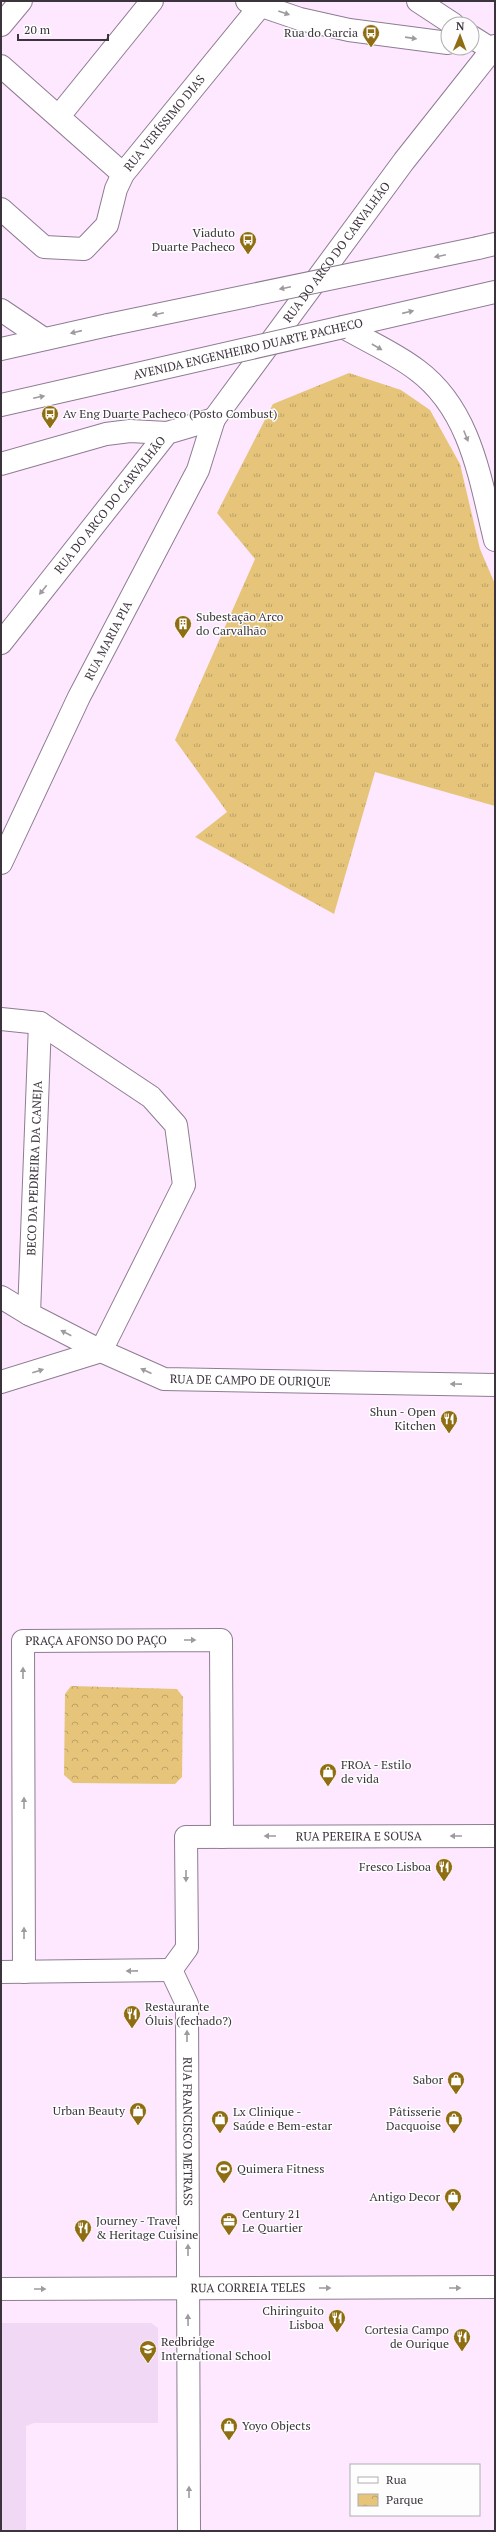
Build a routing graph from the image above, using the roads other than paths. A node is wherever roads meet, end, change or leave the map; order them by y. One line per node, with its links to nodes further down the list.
1 (21, 1): 6 (main road)
2 (152, 1): 10 (main road)
3 (418, 1): 5 (main road)
4 (254, 3): 7 (main road, one-way to 7); 11 (main road, RUA VERÍSSIMO DIAS)
5 (441, 16)
6 (1, 25)
7 (440, 42)
8 (488, 46): 20 (main road, RUA DO ARCO DO CARVALHÃO)
9 (1, 66): 10 (main road)
10 (59, 116): 11 (main road)
11 (124, 174): 12 (main road, RUA VERÍSSIMO DIAS)
12 (1, 209)
13 (486, 246): 17 (main road, one-way to 17, bridge)
14 (495, 292): 16 (main road, AVENIDA ENGENHEIRO DUARTE PACHECO, one-way to 14)
15 (1, 310): 17 (main road)
16 (343, 327): 19 (main road, AVENIDA ENGENHEIRO DUARTE PACHECO, one-way to 16, bridge); 23 (main road, one-way to 23)
17 (44, 339): 18 (main road)
18 (1, 349)
19 (1, 405)
20 (214, 419): 21 (main road, RUA DO ARCO DO CARVALHÃO); 25 (main road, RUA MARIA PIA)
21 (167, 433): 22 (main road); 24 (main road, RUA DO ARCO DO CARVALHÃO, one-way to 24)
22 (1, 464)
23 (495, 540)
24 (1, 643)
25 (1, 863)
26 (1, 1020): 27 (main road)
27 (40, 1023): 29 (main road, BECO DA PEDREIRA DA CANEJA); 30 (main road)
28 (1, 1297): 29 (main road, RUA DE CAMPO DE OURIQUE)
29 (29, 1314): 30 (main road, RUA DE CAMPO DE OURIQUE, one-way to 29)
30 (101, 1351): 31 (main road, one-way to 30); 32 (main road, RUA DE CAMPO DE OURIQUE, one-way to 30)
31 (1, 1382)
32 (495, 1385)
33 (495, 1836): 34 (main road, RUA PEREIRA E SOUSA, one-way to 34)
34 (222, 1837): 35 (main road, one-way to 35); 37 (main road, PRAÇA AFONSO DO PAÇO, one-way to 34)
35 (171, 1970): 37 (main road, one-way to 37); 40 (main road, RUA FRANCISCO METRASS, one-way to 35)
36 (1, 1972): 37 (main road)
37 (24, 1972)
38 (495, 2287): 40 (main road, RUA CORREIA TELES, one-way to 38)
39 (1, 2289): 40 (main road, RUA CORREIA TELES, one-way to 40)
40 (188, 2289): 41 (main road, RUA FRANCISCO METRASS, one-way to 40)
41 (189, 2531)

